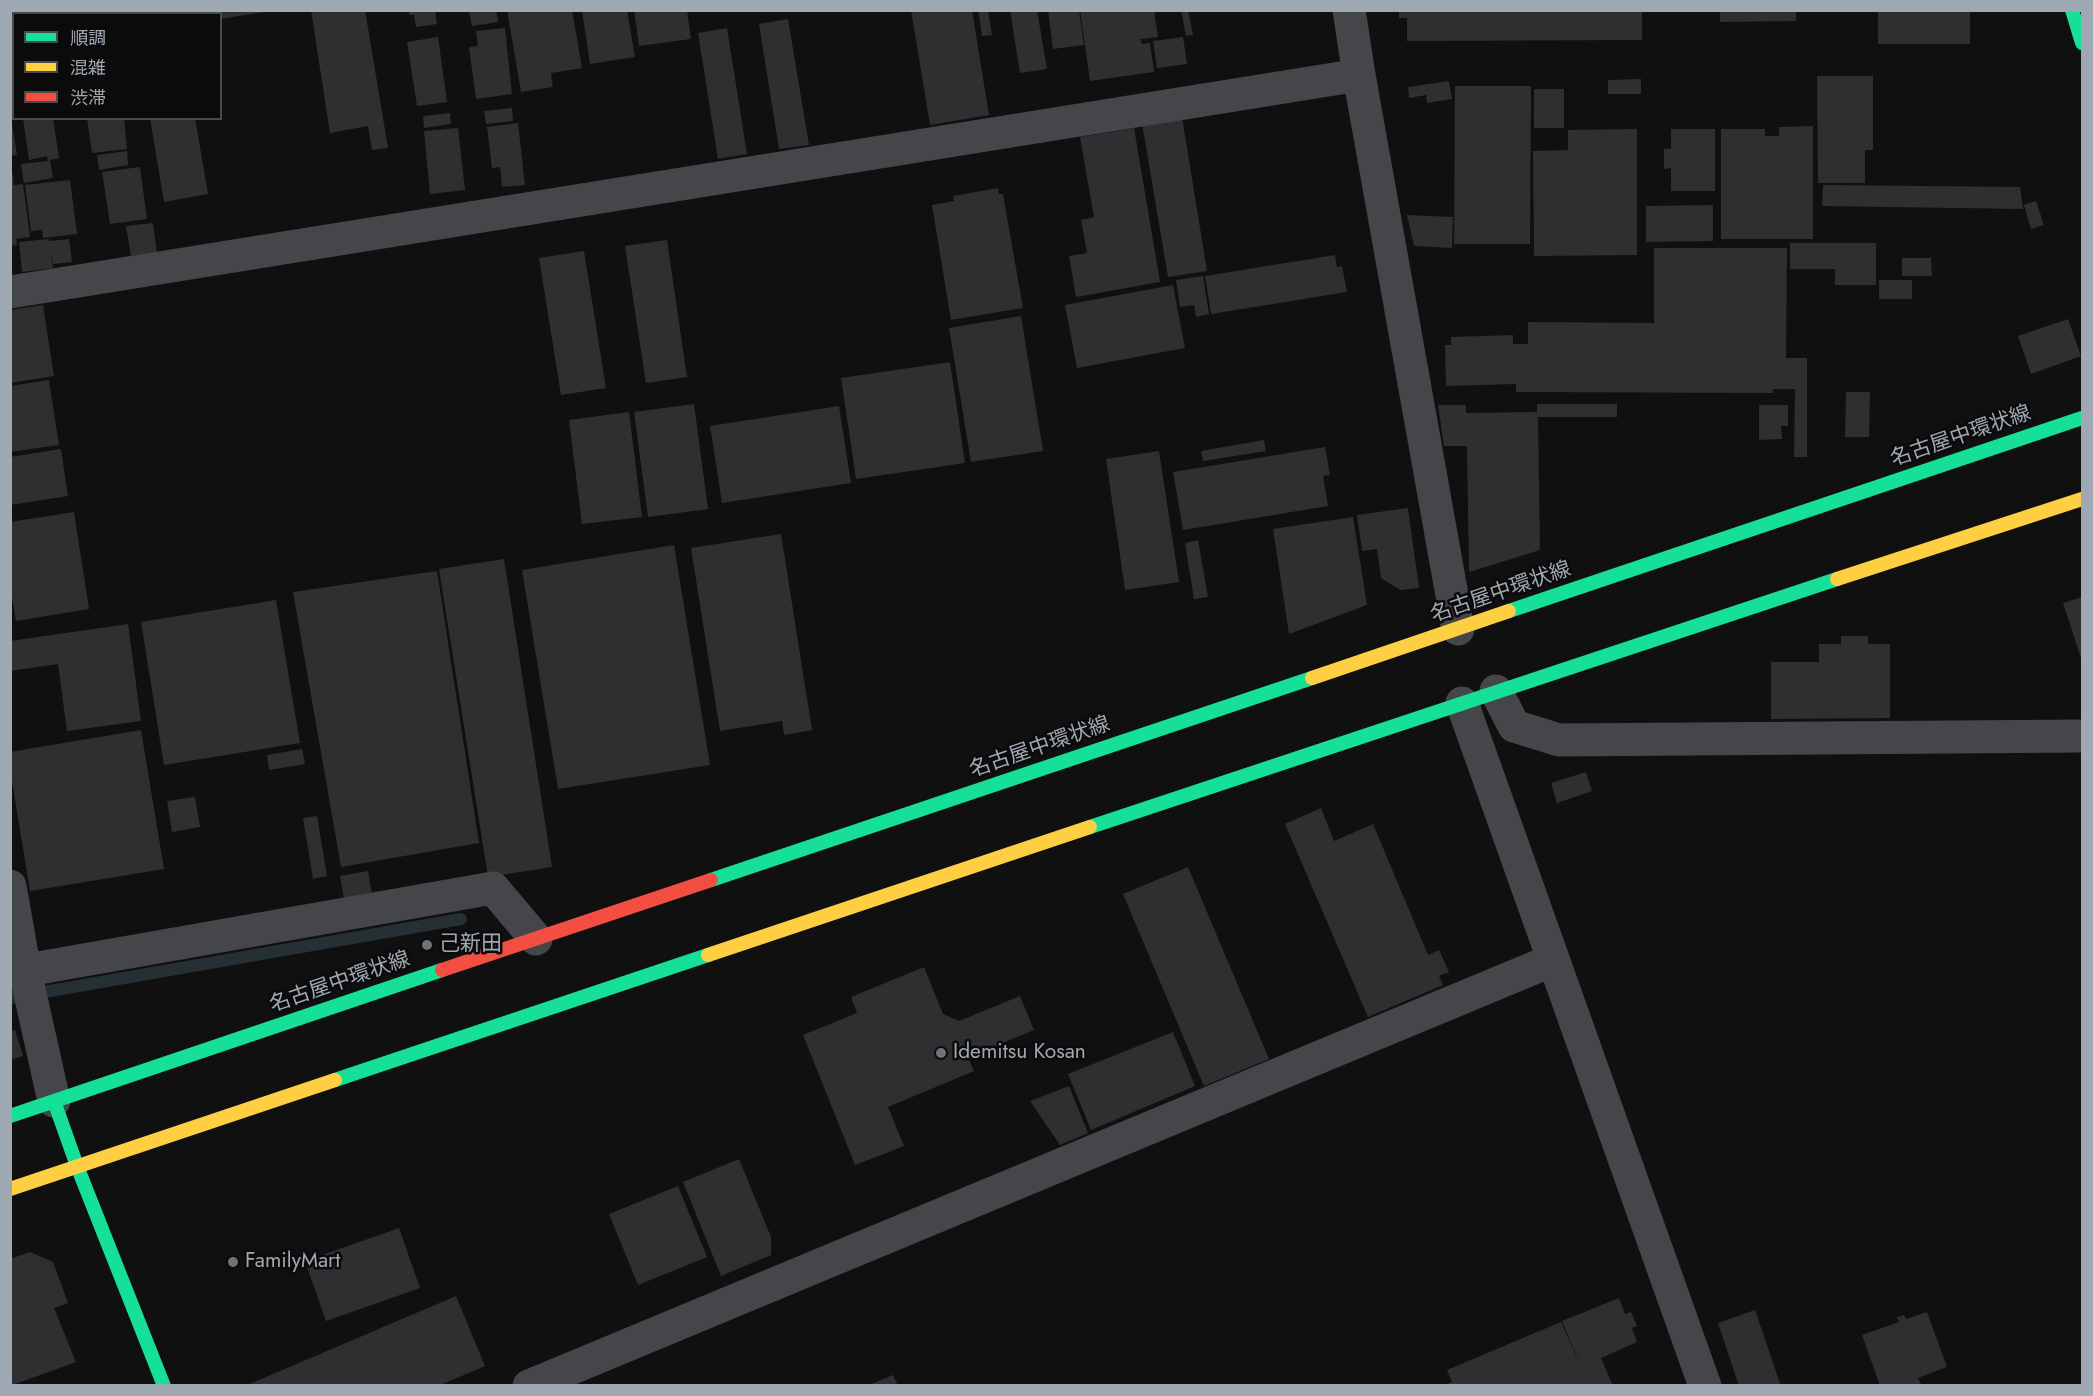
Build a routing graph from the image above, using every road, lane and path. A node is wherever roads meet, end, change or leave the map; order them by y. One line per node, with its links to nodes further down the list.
1 (1349, 10): 4 (street)
2 (2072, 10): 3 (main road)
3 (2082, 43)
4 (1359, 75): 5 (street); 8 (street)
5 (10, 292)
6 (2082, 418): 8 (main road, 名古屋中環状線)
7 (2082, 499): 9 (main road)
8 (1458, 629): 13 (main road, 名古屋中環状線)
9 (1496, 691): 10 (main road); 11 (street)
10 (1462, 703): 14 (street); 18 (main road)
11 (2082, 736)
12 (10, 886): 15 (street)
13 (536, 939): 15 (street); 16 (main road, 名古屋中環状線)
14 (1553, 960): 21 (street); 22 (street)
15 (20, 973): 16 (street)
16 (54, 1101): 17 (main road, 名古屋中環状線); 18 (main road)
17 (10, 1116)
18 (77, 1166): 19 (main road); 20 (main road)
19 (10, 1189)
20 (164, 1386)
21 (529, 1386)
22 (1705, 1386)

